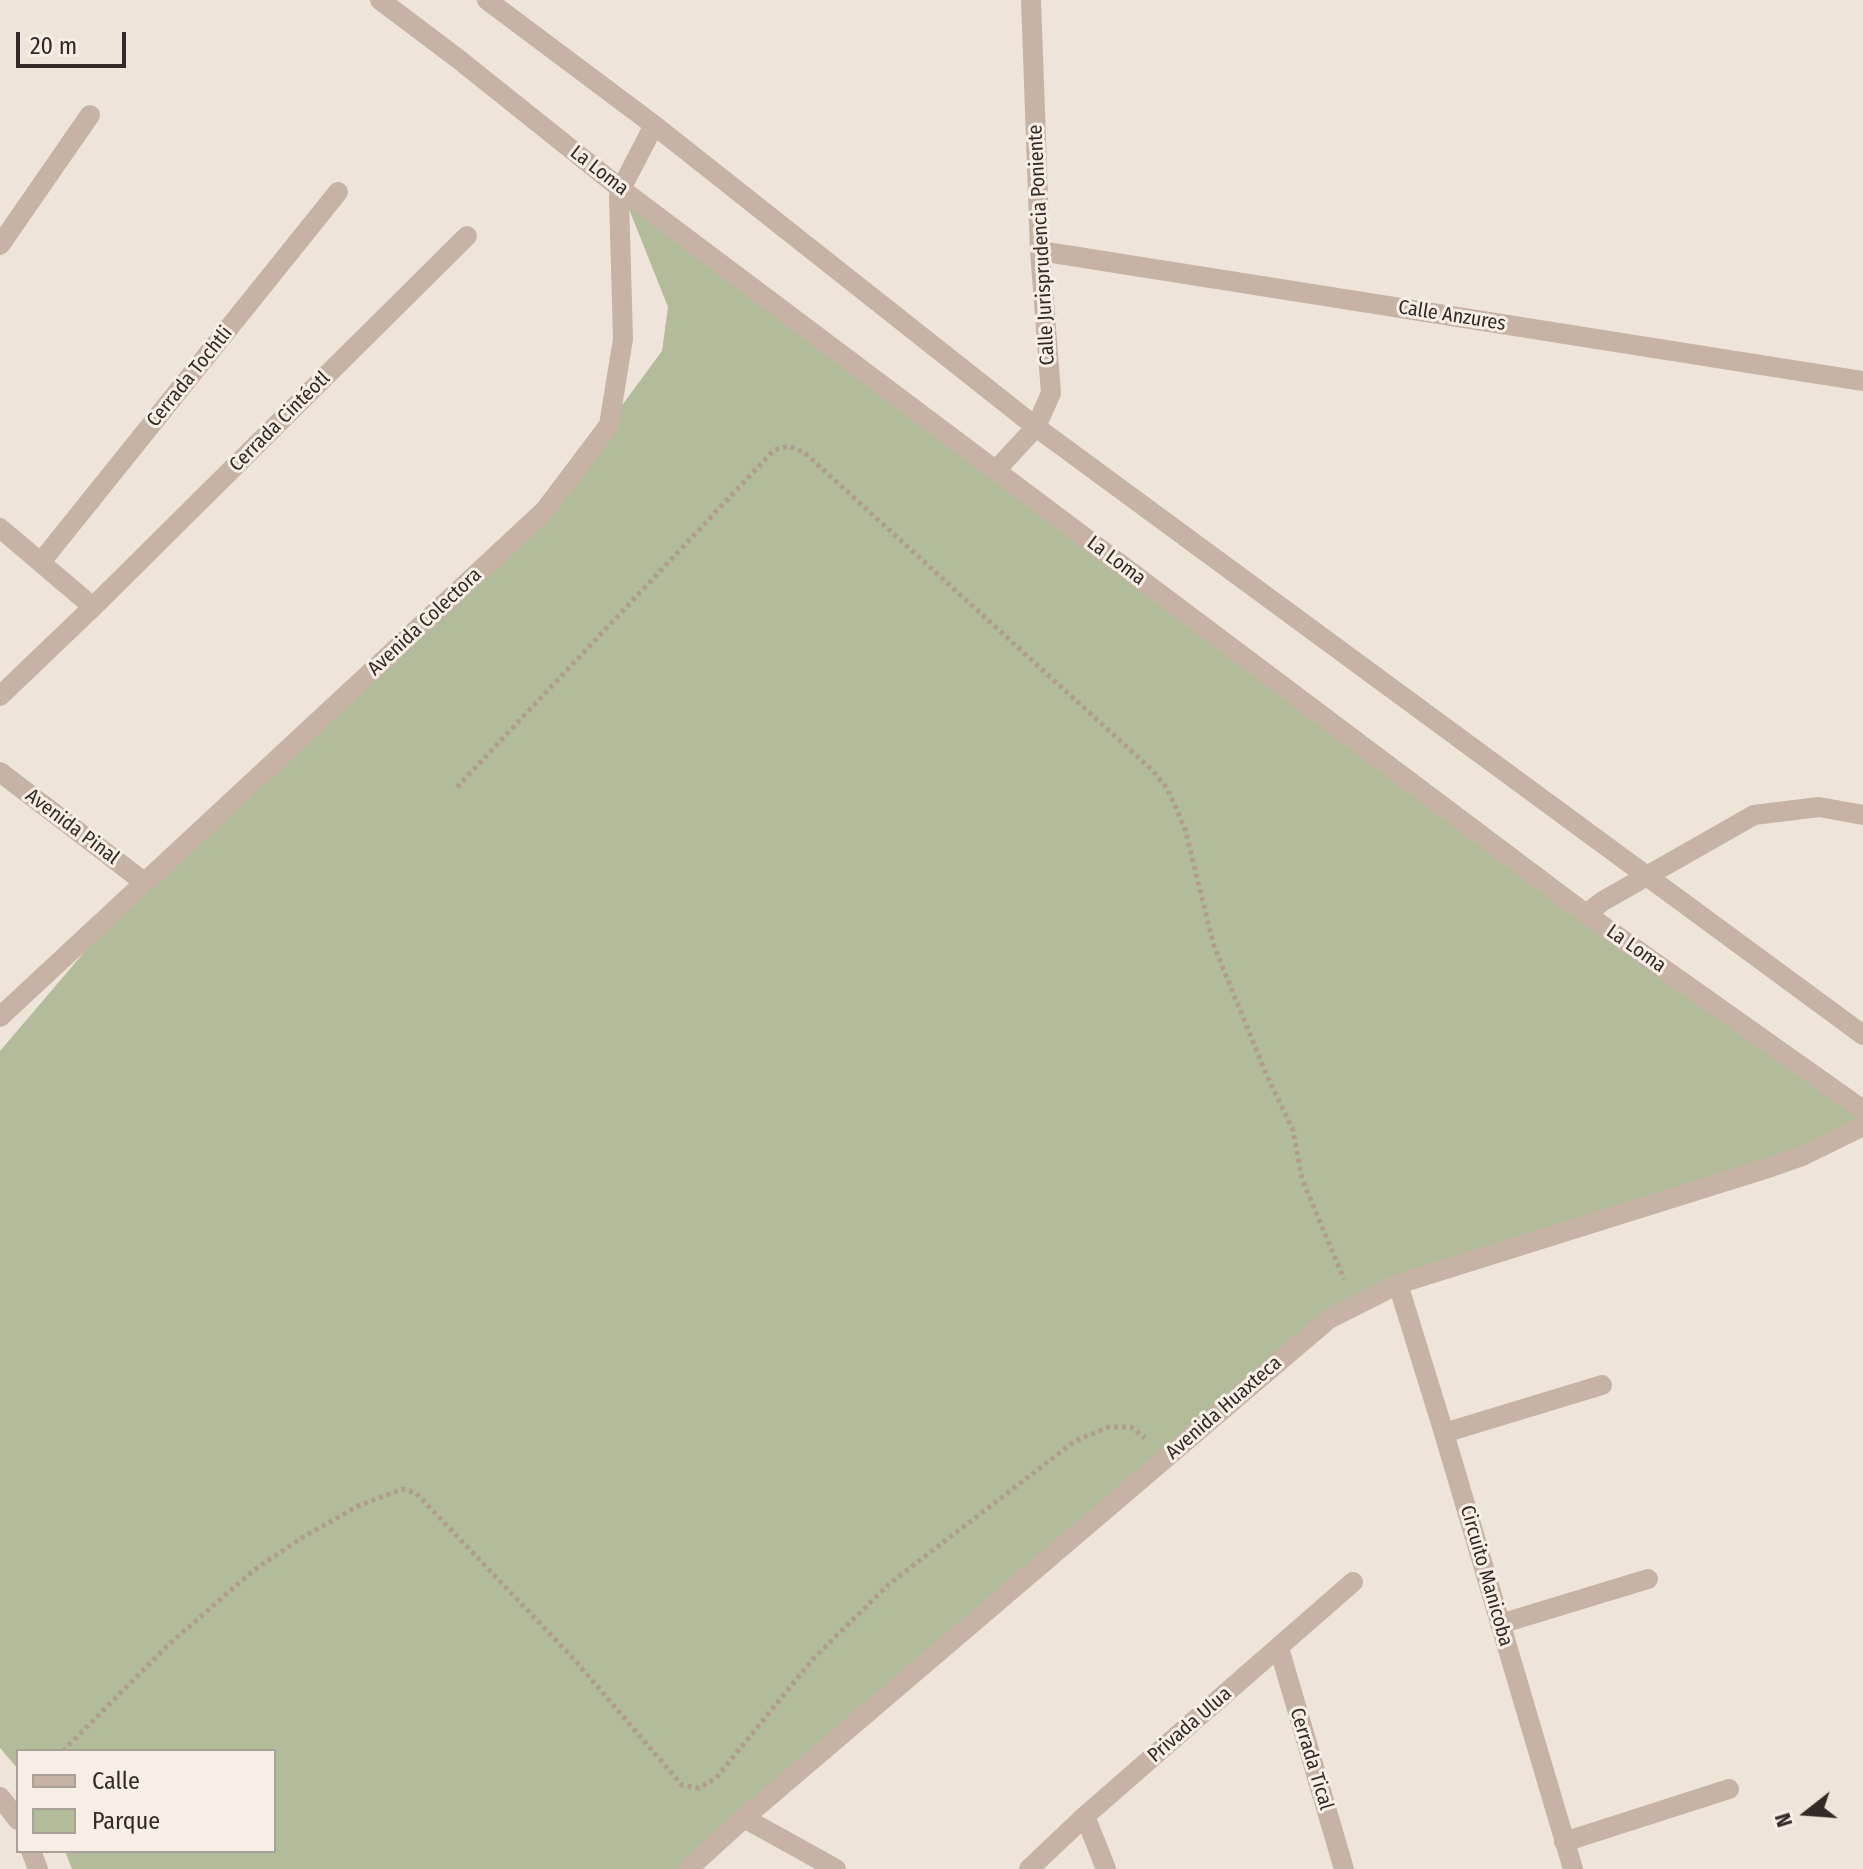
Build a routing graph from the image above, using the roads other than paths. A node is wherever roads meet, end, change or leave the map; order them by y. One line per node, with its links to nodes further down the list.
1 (380, 0): 6 (street, La Loma)
2 (487, 0): 5 (street)
3 (1031, 0): 10 (street, Calle Jurisprudencia Poniente)
4 (90, 115): 9 (street)
5 (654, 125): 6 (street, Avenida Colectora); 12 (street)
6 (621, 189): 13 (street, La Loma); 21 (street, Avenida Colectora)
7 (338, 192): 15 (street, Cerrada Tochtli)
8 (467, 236): 16 (street, Cerrada Cintéotl)
9 (0, 245)
10 (1040, 251): 11 (street, Calle Anzures); 12 (street, Calle Jurisprudencia Poniente)
11 (1863, 381)
12 (1036, 427): 13 (street, Calle Jurisprudencia Poniente); 20 (street)
13 (996, 470): 22 (street, La Loma)
14 (0, 528): 15 (street)
15 (41, 562): 16 (street)
16 (93, 607): 17 (street, Cerrada Cintéotl)
17 (0, 696)
18 (0, 772): 21 (street, Avenida Pinal)
19 (1863, 815): 20 (street)
20 (1647, 876): 22 (street); 24 (street)
21 (144, 882): 23 (street, Avenida Colectora)
22 (1586, 914): 25 (street, La Loma)
23 (0, 1017)
24 (1863, 1035)
25 (1863, 1110)
26 (1863, 1126): 27 (street, Avenida Huaxteca)
27 (1398, 1284): 29 (street, Circuito Manicoba); 38 (street, Avenida Huaxteca)
28 (1602, 1385): 29 (street)
29 (1444, 1433): 32 (street, Circuito Manicoba)
30 (1648, 1579): 32 (street)
31 (1353, 1582): 33 (street, Privada Ulua)
32 (1500, 1624): 39 (street, Circuito Manicoba)
33 (1279, 1648): 36 (street, Privada Ulua); 44 (street, Cerrada Tical)
34 (1729, 1789): 39 (street)
35 (0, 1797): 37 (street)
36 (1085, 1816): 42 (street, Privada Ulua); 43 (street)
37 (16, 1817)
38 (744, 1818): 40 (street, Avenida Huaxteca); 41 (street)
39 (1564, 1842): 45 (street, Circuito Manicoba)
40 (688, 1869)
41 (836, 1869)
42 (1029, 1869)
43 (1106, 1869)
44 (1344, 1869)
45 (1573, 1869)

